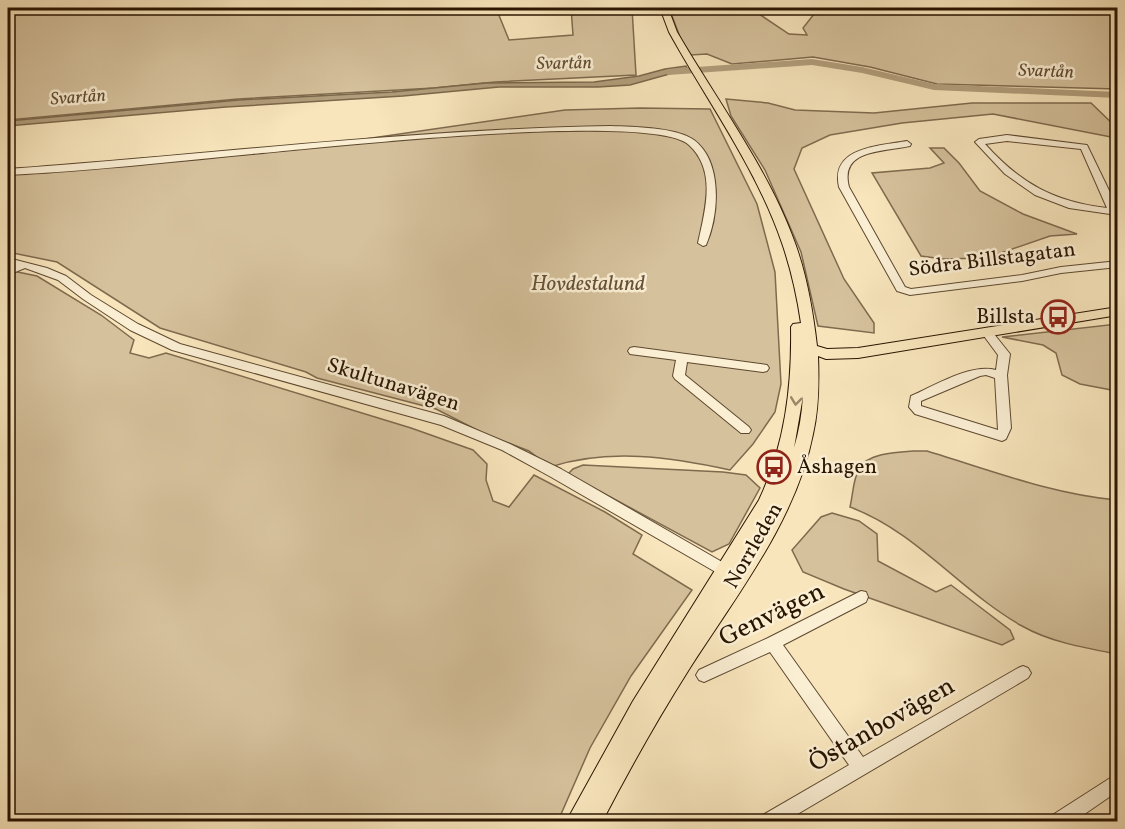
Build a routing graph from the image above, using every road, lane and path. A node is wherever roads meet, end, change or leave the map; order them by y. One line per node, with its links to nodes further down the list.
1 (664, 8): 12 (main road, Norrleden)
2 (908, 144): 7 (street, Södra Billstagatan)
3 (8, 172): 5 (street)
4 (1116, 214): 4 (street)
5 (703, 243)
6 (8, 261): 8 (street, Skultunavägen)
7 (1118, 264)
8 (24, 265): 9 (street); 21 (street, Skultunavägen)
9 (8, 272)
10 (1118, 314): 11 (main road)
11 (986, 332): 13 (main road); 18 (street)
12 (810, 343): 13 (main road); 15 (main road); 19 (main road, Norrleden); 21 (main road, Norrleden, one-way to 21)
13 (888, 347): 15 (main road)
14 (633, 351): 16 (street)
15 (858, 353): 19 (main road)
16 (682, 357): 17 (street); 20 (street)
17 (763, 368)
18 (1001, 375): 18 (street)
19 (811, 378): 21 (main road, Norrleden)
20 (745, 430)
21 (730, 574): 28 (main road, Norrleden); 29 (main road, Norrleden)
22 (861, 597): 23 (street, Genvägen)
23 (773, 643): 25 (street, Genvägen); 26 (street)
24 (1023, 673): 26 (street, Östanbovägen)
25 (704, 675)
26 (860, 767): 30 (street, Östanbovägen)
27 (1118, 781): 31 (street)
28 (577, 822)
29 (590, 822)
30 (767, 822)
31 (1057, 822)

